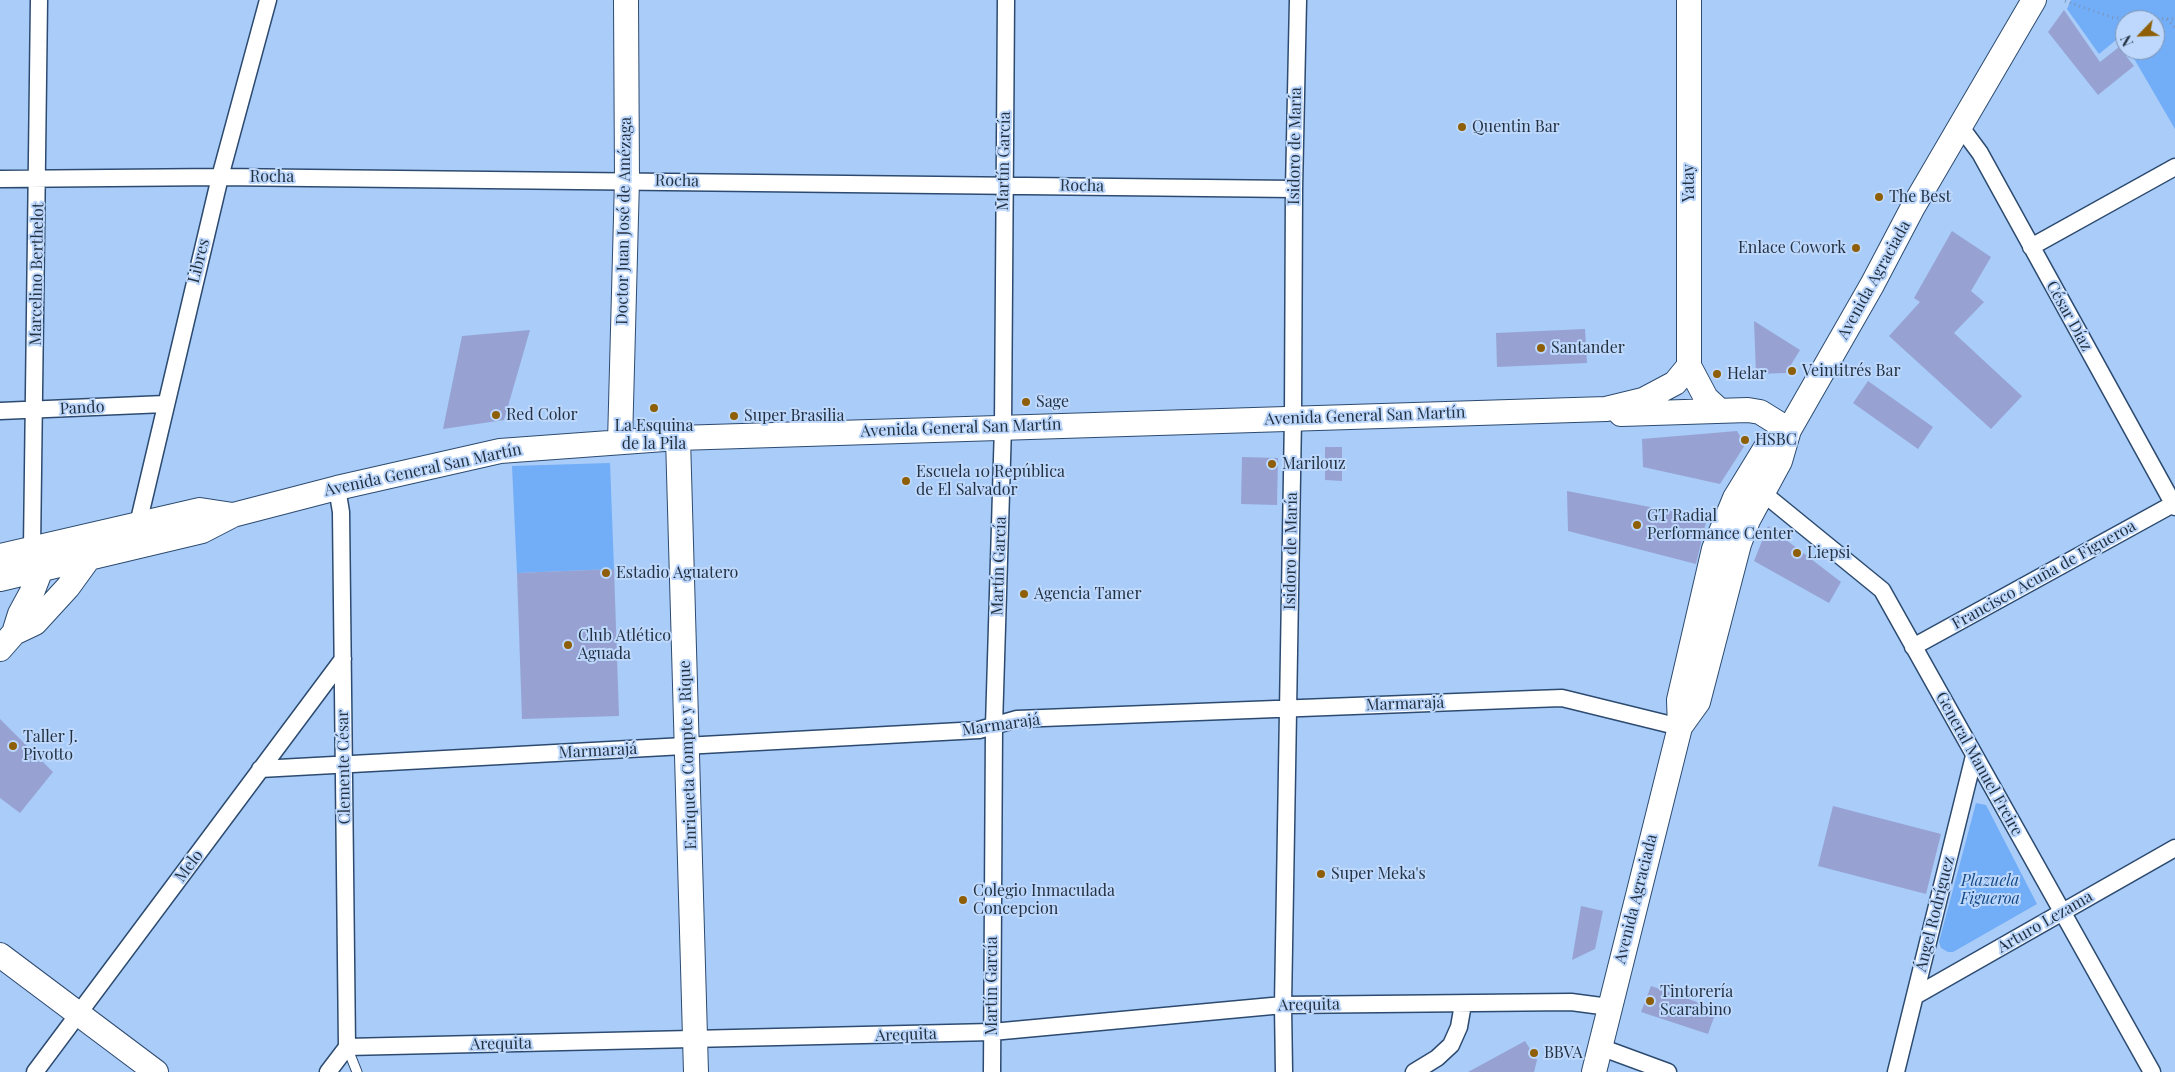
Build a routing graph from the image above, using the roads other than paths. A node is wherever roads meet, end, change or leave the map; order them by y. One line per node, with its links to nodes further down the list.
1 (39, 0): 11 (street, Marcelino Berthelot)
2 (268, 0): 10 (street, Libres)
3 (626, 0): 13 (main road, Doctor Juan José de Amézaga)
4 (1006, 0): 14 (street, Martín García)
5 (1298, 0): 15 (street, Isidoro de María)
6 (1688, 0): 17 (main road, Yatay)
7 (2034, 0): 8 (main road, Avenida Agraciada)
8 (1960, 126): 16 (street, César Díaz); 25 (main road, Avenida Agraciada)
9 (2175, 167): 16 (street)
10 (220, 177): 11 (street, Rocha); 13 (street, Rocha); 18 (street, Libres)
11 (38, 178): 12 (street, Rocha); 20 (street, Marcelino Berthelot)
12 (0, 179)
13 (626, 180): 14 (street, Rocha); 27 (main road, Doctor Juan José de Amézaga)
14 (1004, 184): 15 (street, Rocha); 24 (street, Martín García)
15 (1294, 189): 23 (street, Isidoro de María)
16 (2031, 247): 30 (street, César Díaz)
17 (1682, 374): 19 (main road, Avenida General San Martín); 21 (main road, Yatay)
18 (165, 404): 20 (street, Pando); 32 (street, Libres)
19 (1606, 409): 21 (main road, Avenida General San Martín); 23 (main road, Avenida General San Martín)
20 (34, 410): 22 (street, Pando); 33 (street, Marcelino Berthelot)
21 (1719, 410): 25 (main road, Avenida General San Martín)
22 (0, 411)
23 (1293, 417): 24 (main road, Avenida General San Martín); 40 (street, Isidoro de María)
24 (1003, 426): 26 (main road, Avenida General San Martín); 41 (street, Martín García)
25 (1789, 430): 29 (main road, Avenida Agraciada); 42 (main road, Avenida Agraciada)
26 (678, 438): 27 (main road, Avenida General San Martín); 43 (main road, Enriqueta Compte y Rique)
27 (620, 442): 28 (main road, Avenida General San Martín)
28 (337, 488): 31 (main road, Avenida General San Martín); 39 (street, Clemente César)
29 (1763, 493): 38 (street, General Manuel Freire); 42 (main road, Avenida Agraciada)
30 (2174, 505): 38 (street, Francisco Acuña de Figueroa)
31 (233, 515): 32 (main road, Avenida General San Martín); 35 (main road, Avenida General San Martín)
32 (138, 524): 33 (main road, Avenida General San Martín)
33 (41, 554): 34 (main road, Avenida General San Martín); 35 (main road, Avenida General San Martín); 36 (main road, Avenida General San Martín); 37 (main road)
34 (0, 556)
35 (89, 558): 37 (main road)
36 (0, 579)
37 (7, 641)
38 (1913, 647): 44 (street, General Manuel Freire)
39 (342, 659): 45 (street, Clemente César); 46 (street, Melo)
40 (1288, 709): 41 (street, Marmarajá); 42 (street, Marmarajá); 51 (street, Isidoro de María)
41 (994, 726): 43 (street, Marmarajá); 55 (street, Martín García)
42 (1680, 727): 53 (main road, Avenida Agraciada)
43 (688, 746): 45 (street, Marmarajá); 56 (main road, Enriqueta Compte y Rique)
44 (1974, 756): 48 (street, General Manuel Freire); 50 (street, Ángel Rodríguez)
45 (343, 765): 46 (street, Marmarajá); 57 (street, Clemente César)
46 (260, 769): 54 (street, Melo)
47 (2175, 848): 48 (street, Arturo Lezama)
48 (2062, 912): 50 (street, Arturo Lezama); 70 (street, General Manuel Freire)
49 (0, 955): 54 (main road)
50 (1915, 996): 69 (street, Ángel Rodríguez)
51 (1283, 1004): 52 (street, Arequita); 55 (street, Arequita); 65 (street, Isidoro de María)
52 (1463, 1004): 53 (street, Arequita); 66 (street)
53 (1609, 1007): 58 (main road, Avenida Agraciada)
54 (79, 1014): 59 (street, Melo); 60 (main road)
55 (992, 1032): 56 (street, Arequita); 64 (street, Martín García)
56 (695, 1041): 57 (street, Arequita); 63 (main road, Enriqueta Compte y Rique)
57 (347, 1046): 61 (street); 62 (lane, Clemente César)
58 (1600, 1047): 67 (main road, Avenida Agraciada); 68 (street)
59 (34, 1072)
60 (156, 1072)
61 (328, 1072)
62 (356, 1072)
63 (696, 1072)
64 (992, 1072)
65 (1284, 1072)
66 (1414, 1072)
67 (1594, 1072)
68 (1668, 1072)
69 (1896, 1072)
70 (2152, 1072)

